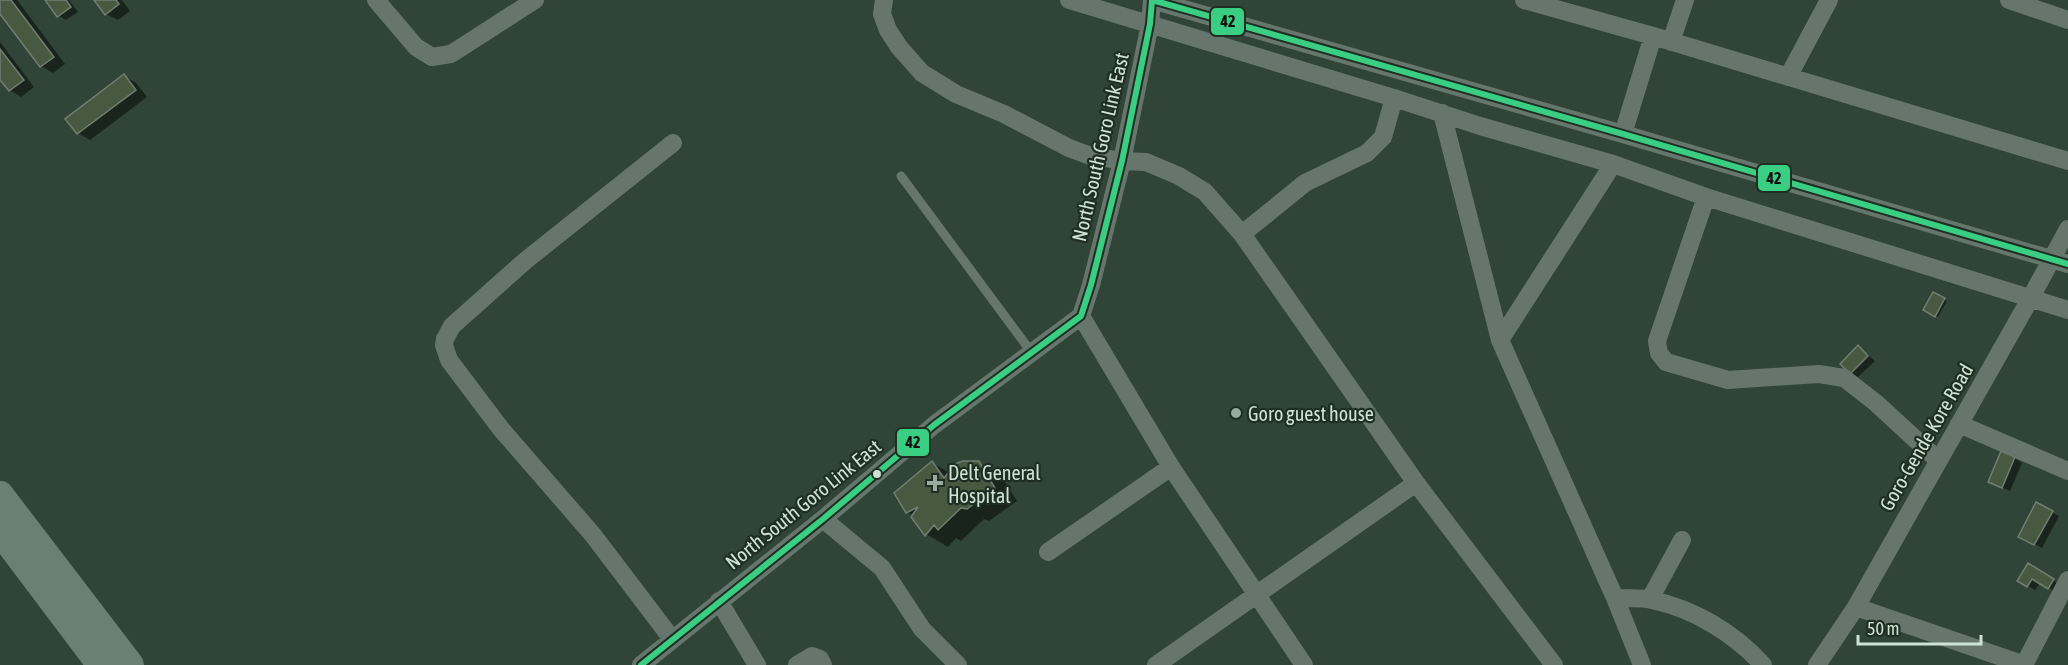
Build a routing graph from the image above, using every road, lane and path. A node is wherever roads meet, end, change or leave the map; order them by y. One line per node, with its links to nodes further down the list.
1 (376, 0): 2 (street)
2 (535, 0)
3 (884, 0): 20 (street)
4 (1069, 0): 12 (street)
5 (1152, 0): 12 (street, North South Goro Link East); 18 (street)
6 (1524, 0): 10 (street)
7 (1685, 0): 14 (street)
8 (1829, 0): 15 (street)
9 (2009, 0): 11 (street)
10 (1548, 4): 13 (street)
11 (2068, 20)
12 (1150, 24): 16 (street); 20 (street, North South Goro Link East)
13 (1653, 36): 14 (street); 18 (street)
14 (1671, 42): 15 (street)
15 (1788, 77): 21 (street)
16 (1394, 98): 17 (street); 26 (street)
17 (1442, 113): 22 (street); 31 (street)
18 (1623, 134): 27 (street)
19 (673, 143): 49 (street)
20 (1122, 161): 26 (street); 30 (street, North South Goro Link East)
21 (2068, 161)
22 (1613, 164): 24 (street); 31 (street)
23 (901, 176): 32 (lane)
24 (1706, 197): 28 (street); 34 (street)
25 (2068, 228): 27 (street, Goro-Gende Kore Road)
26 (1242, 234): 37 (street)
27 (2060, 262): 28 (street, Goro-Gende Kore Road)
28 (2030, 299): 29 (street); 33 (street, Goro-Gende Kore Road)
29 (2068, 310)
30 (1081, 316): 32 (street, North South Goro Link East); 35 (street)
31 (1500, 340): 45 (street)
32 (1032, 353): 39 (street, North South Goro Link East)
33 (1959, 424): 34 (street, Goro-Gende Kore Road); 36 (street)
34 (1938, 460): 48 (street, Goro-Gende Kore Road)
35 (1171, 467): 42 (street); 44 (street)
36 (2068, 471)
37 (1416, 483): 44 (street); 59 (street)
38 (0, 495): 40 (main road)
39 (823, 519): 47 (street, North South Goro Link East); 56 (street)
40 (12, 535): 50 (main road); 51 (main road)
41 (1682, 540): 46 (street)
42 (1048, 552)
43 (2068, 580): 63 (street)
44 (1256, 596): 57 (street); 58 (street)
45 (1615, 598): 46 (street); 60 (street)
46 (1650, 599): 61 (street)
47 (719, 602): 49 (street, North South Goro Link East); 53 (street)
48 (1856, 607): 62 (street, Goro-Gende Kore Road); 63 (street)
49 (672, 639): 52 (street, North South Goro Link East)
50 (101, 665)
51 (130, 665)
52 (641, 665)
53 (757, 665)
54 (797, 665): 55 (street)
55 (823, 665)
56 (958, 665)
57 (1156, 665)
58 (1304, 665)
59 (1554, 665)
60 (1642, 665)
61 (1763, 665)
62 (1816, 665)
63 (2024, 665)

